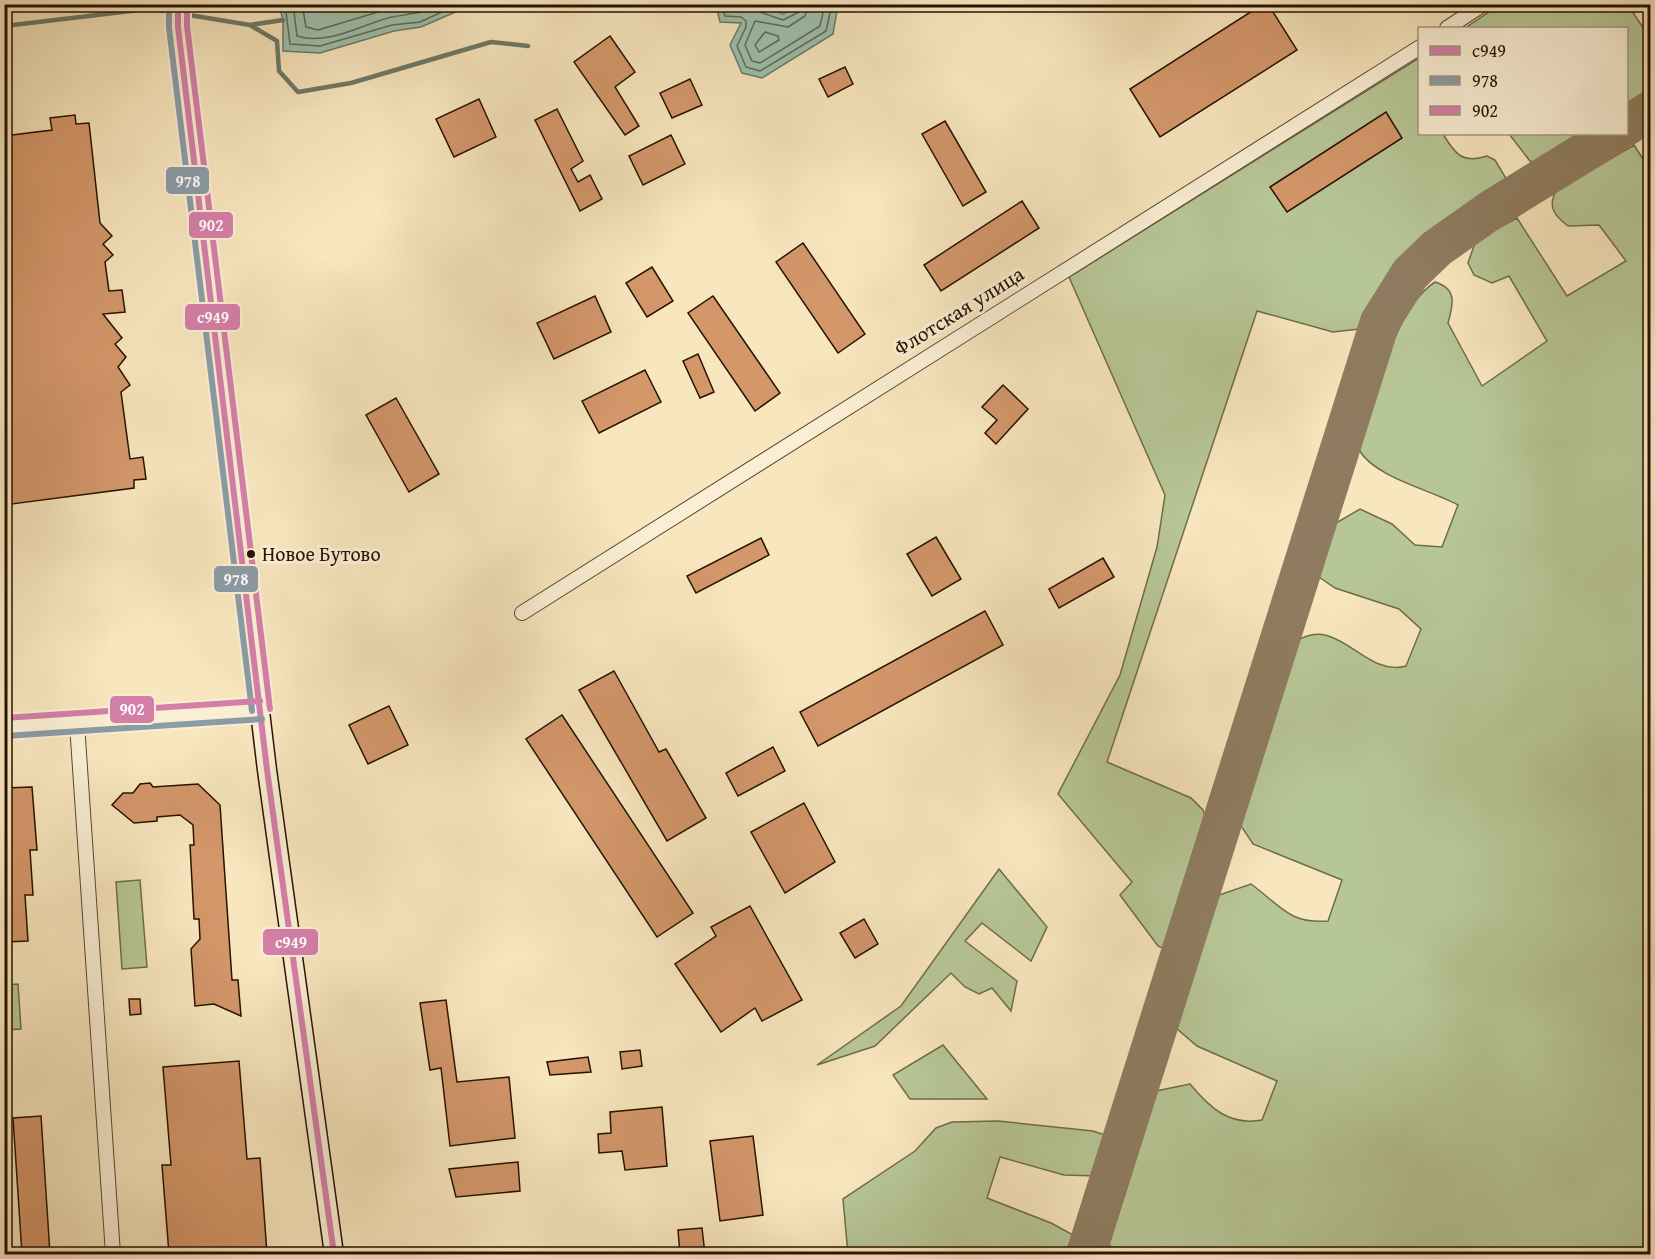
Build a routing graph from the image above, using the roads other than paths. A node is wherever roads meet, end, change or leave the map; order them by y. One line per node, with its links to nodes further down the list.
1 (178, 4): 6 (main road)
2 (1484, 4): 3 (street)
3 (1449, 27)
4 (1418, 48): 5 (street, Флотская улица)
5 (522, 613)
6 (261, 710): 7 (main road); 10 (main road)
7 (77, 724): 8 (main road); 9 (street)
8 (4, 727)
9 (113, 1254)
10 (334, 1254)

